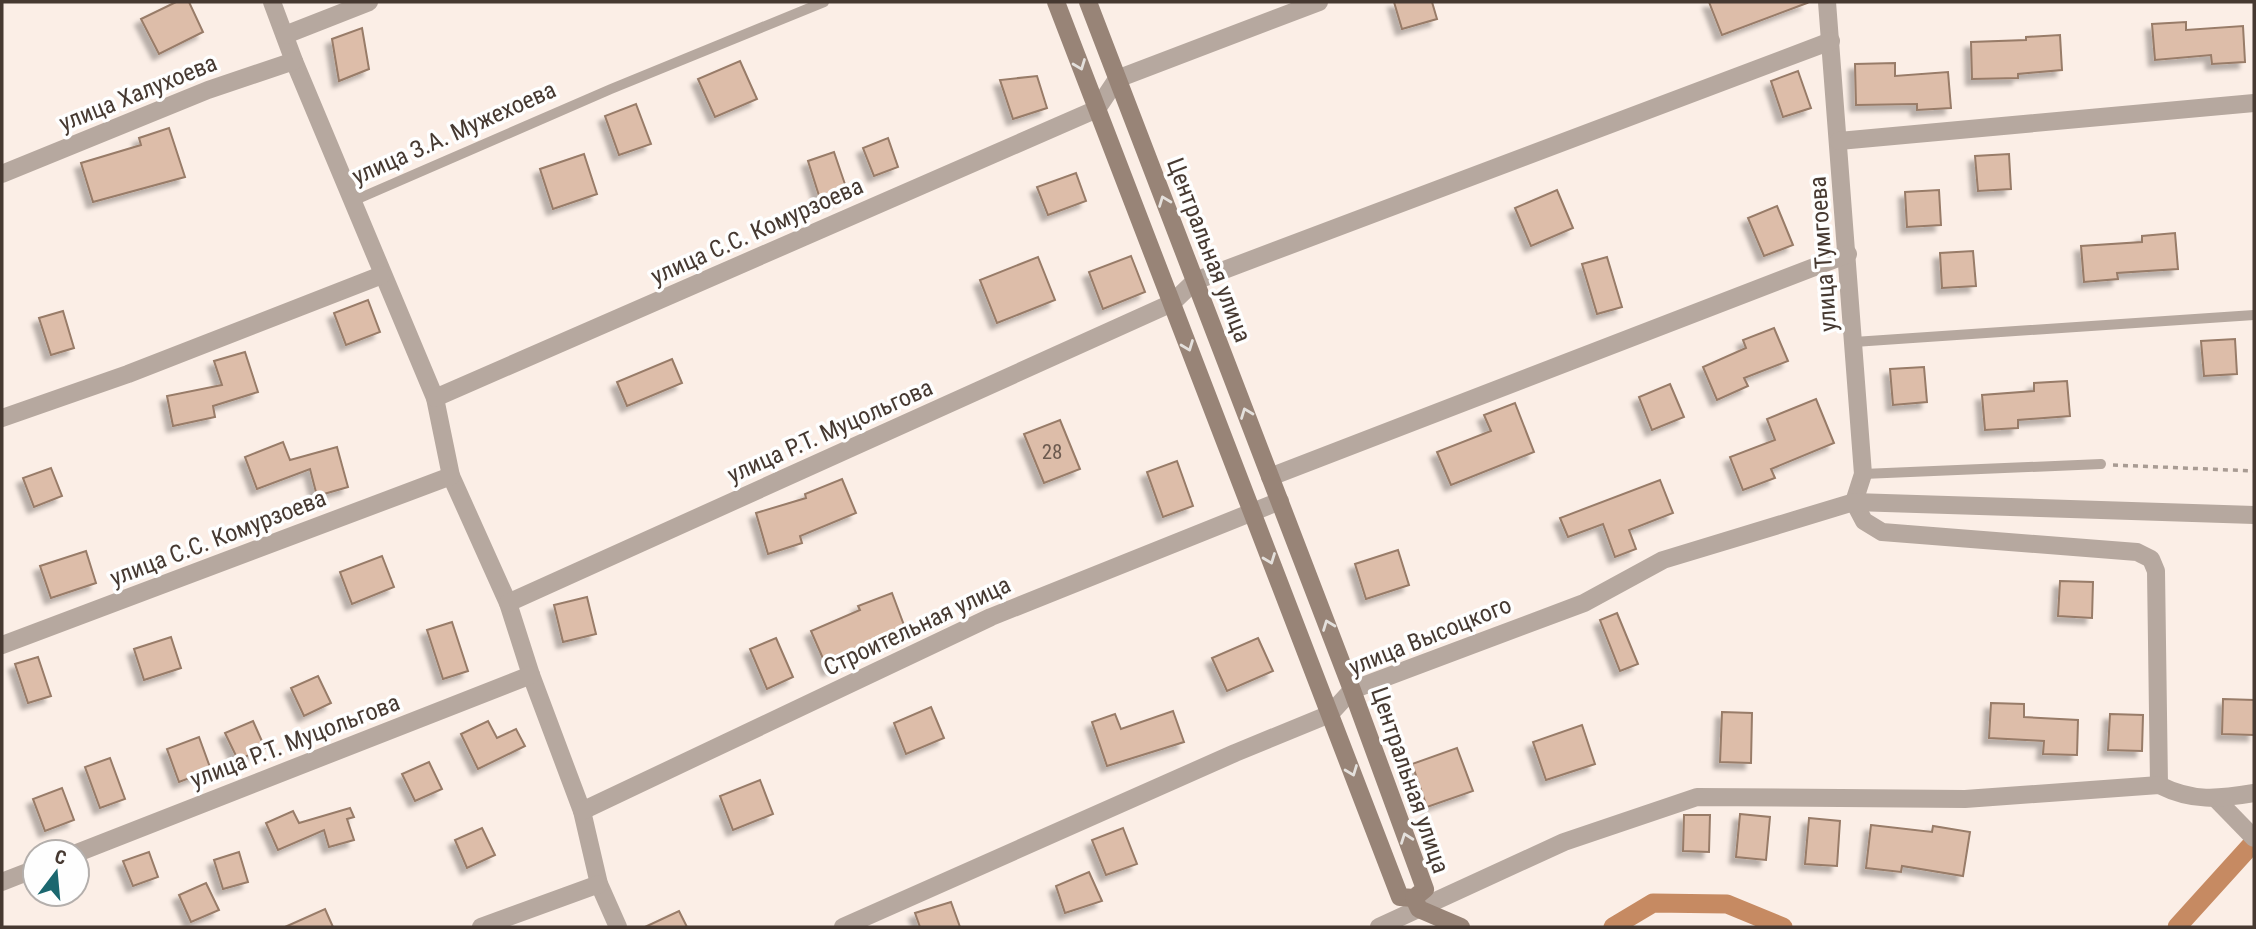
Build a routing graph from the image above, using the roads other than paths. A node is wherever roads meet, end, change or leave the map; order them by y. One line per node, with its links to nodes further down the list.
1 (272, 2): 8 (street)
2 (369, 2): 8 (street)
3 (824, 2): 16 (lane, улица З.А. Мужехоева)
4 (1056, 2): 13 (street, Центральная улица, one-way to 13)
5 (1088, 2): 11 (street, Центральная улица)
6 (1320, 2): 11 (street)
7 (1827, 2): 9 (street, улица Тумгоева)
8 (285, 34): 10 (street)
9 (1831, 41): 14 (street, улица Тумгоева); 19 (street)
10 (294, 61): 15 (street, улица Халухоева); 16 (street)
11 (1117, 79): 13 (street); 19 (street, Центральная улица, one-way to 11)
12 (2254, 103): 14 (street)
13 (1097, 109): 20 (street, Центральная улица); 23 (street, улица С.С. Комурзоева)
14 (1839, 141): 17 (street, улица Тумгоева)
15 (2, 174)
16 (353, 201): 18 (street, улица З.А. Мужехоева)
17 (1848, 254): 22 (street, улица Тумгоева); 28 (street)
18 (382, 275): 23 (street, улица З.А. Мужехоева); 24 (street)
19 (1195, 281): 20 (street, улица Р.Т. Муцольгова); 28 (street, Центральная улица, one-way to 19)
20 (1172, 303): 31 (street, Центральная улица, one-way to 31); 33 (street, улица Р.Т. Муцольгова)
21 (2254, 314): 22 (lane)
22 (1854, 342): 26 (street, улица Тумгоева)
23 (435, 398): 27 (street, улица З.А. Мужехоева)
24 (2, 418)
25 (2101, 464): 26 (lane)
26 (1863, 474): 30 (street, улица Тумгоева)
27 (450, 476): 33 (street, улица З.А. Мужехоева); 34 (street, улица С.С. Комурзоева)
28 (1270, 477): 29 (street, Центральная улица)
29 (1280, 501): 31 (street, Строительная улица); 36 (street, Центральная улица, one-way to 29)
30 (1854, 502): 32 (street, улица Высоцкого); 36 (street, улица Высоцкого); 38 (street)
31 (1252, 512): 37 (street, Центральная улица, one-way to 37); 41 (street, Строительная улица)
32 (2254, 515)
33 (508, 603): 35 (street, улица З.А. Мужехоева)
34 (2, 645)
35 (531, 675): 41 (street, улица З.А. Мужехоева); 43 (street, улица Р.Т. Муцольгова)
36 (1352, 690): 37 (street, улица Высоцкого); 47 (street, Центральная улица, one-way to 36)
37 (1330, 714): 47 (street, Центральная улица, one-way to 47); 50 (street, улица Высоцкого)
38 (2159, 785): 40 (street); 47 (street)
39 (2254, 793): 40 (street)
40 (2216, 800): 42 (street)
41 (582, 811): 46 (street, улица З.А. Мужехоева)
42 (2254, 838)
43 (91, 848)
44 (21, 875): 45 (street)
45 (2, 882)
46 (599, 884): 48 (street); 49 (street, улица З.А. Мужехоева)
47 (1417, 903): 51 (street); 52 (street)
48 (481, 927)
49 (618, 927)
50 (843, 927)
51 (1379, 927)
52 (1461, 927)

